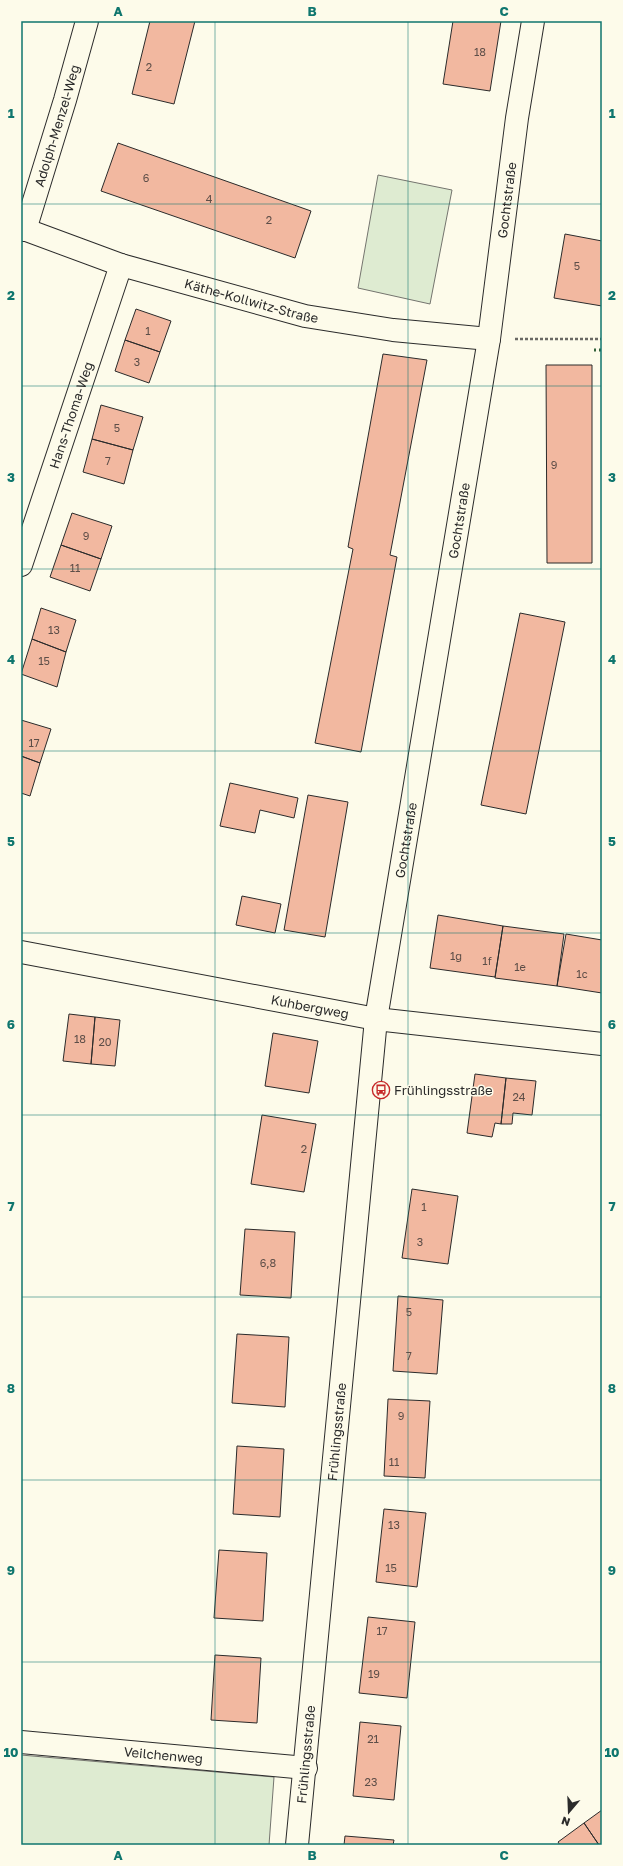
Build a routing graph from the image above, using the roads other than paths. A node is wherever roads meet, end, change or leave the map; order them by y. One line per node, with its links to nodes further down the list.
1 (87, 21): 3 (street, Adolph-Menzel-Weg)
2 (534, 21): 5 (street, Gochtstraße)
3 (23, 229): 4 (street, Käthe-Kollwitz-Straße)
4 (121, 265): 5 (street, Käthe-Kollwitz-Straße); 6 (street, Hans-Thoma-Weg)
5 (489, 339): 8 (street, Gochtstraße)
6 (21, 565)
7 (21, 952): 8 (street, Kuhbergweg)
8 (376, 1019): 9 (street, Kuhbergweg); 11 (street, Frühlingsstraße)
9 (602, 1044)
10 (21, 1742): 11 (street, Veilchenweg)
11 (306, 1768): 12 (street, Frühlingsstraße)
12 (297, 1845)

